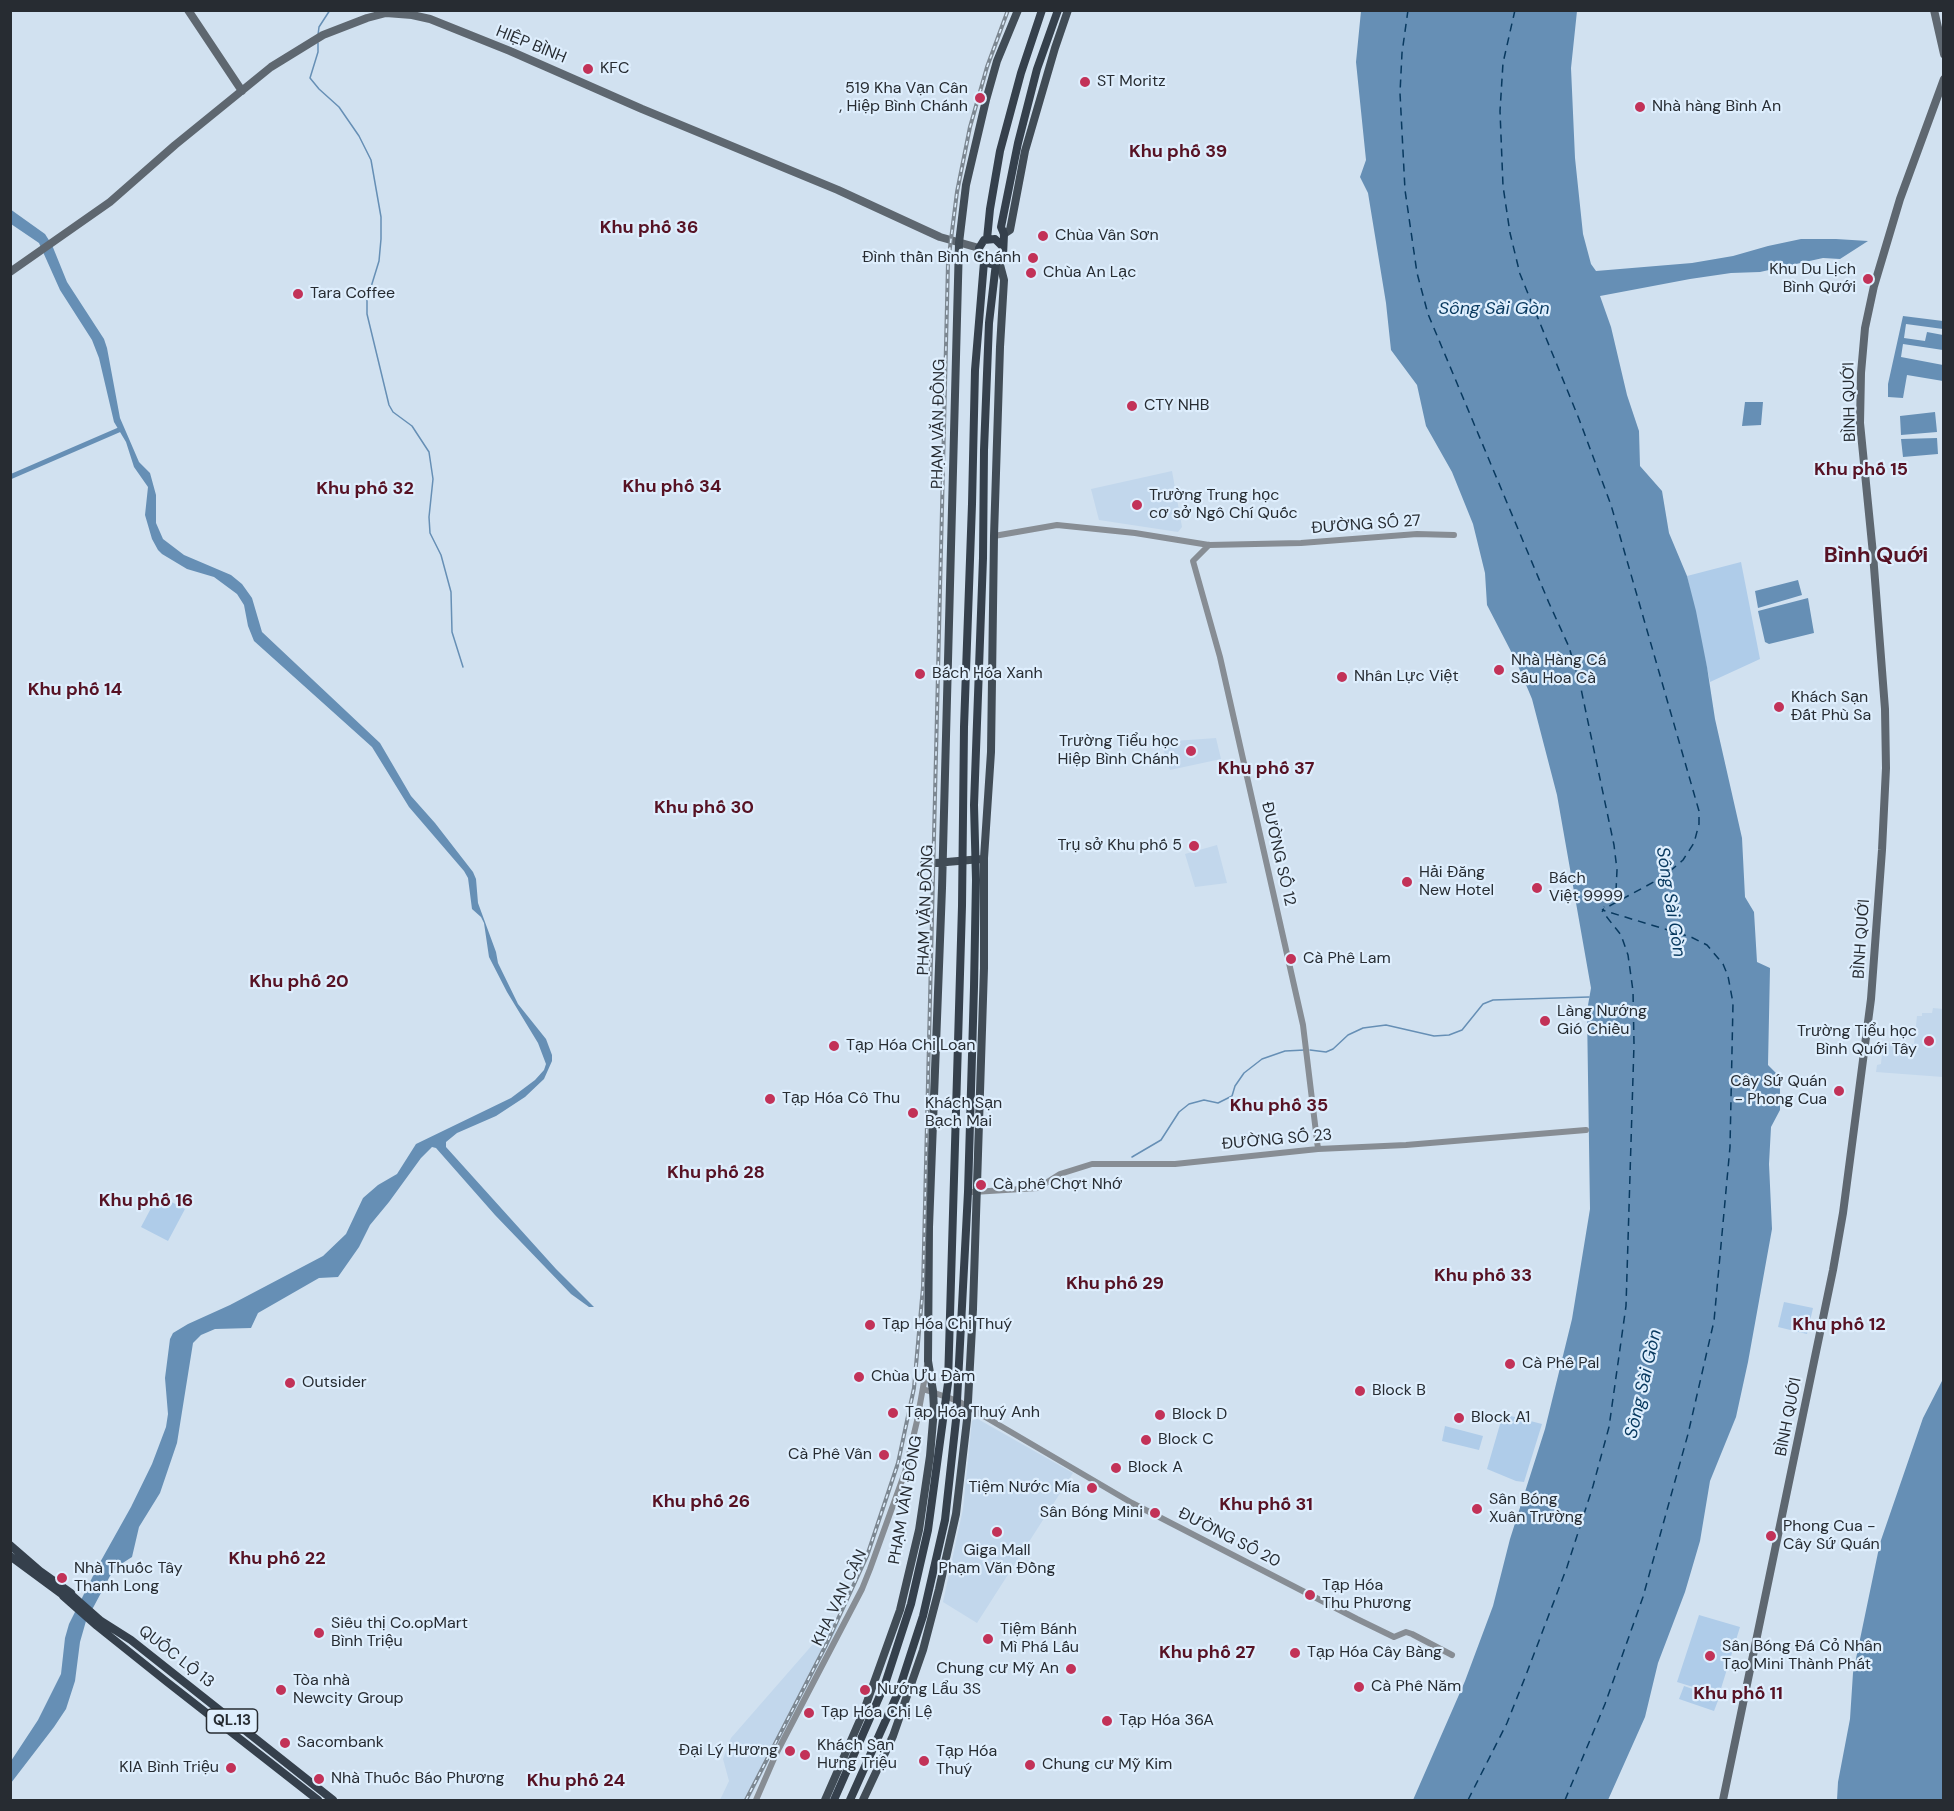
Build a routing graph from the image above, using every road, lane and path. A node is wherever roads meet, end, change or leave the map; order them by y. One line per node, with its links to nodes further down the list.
1 (188, 10): 9 (main road)
2 (1018, 10): 12 (main road, PHẠM VĂN ĐỒNG)
3 (1042, 10): 11 (highway)
4 (1058, 10): 10 (highway)
5 (1068, 10): 10 (main road)
6 (1934, 10): 7 (main road)
7 (1944, 54)
8 (1944, 79): 47 (main road, BÌNH QUỚI)
9 (242, 91): 12 (main road, HIỆP BÌNH); 17 (main road, HIỆP BÌNH)
10 (1004, 234): 13 (highway)
11 (987, 239): 13 (highway); 14 (highway)
12 (959, 243): 14 (main road, HIỆP BÌNH); 23 (main road, PHẠM VĂN ĐỒNG)
13 (1002, 246): 16 (highway)
14 (979, 248): 15 (highway)
15 (984, 262): 16 (highway); 22 (highway, PHẠM VĂN ĐỒNG)
16 (997, 262): 19 (main road); 21 (highway)
17 (10, 272)
18 (1454, 535): 20 (street, ĐƯỜNG SỐ 27)
19 (994, 536): 20 (street, ĐƯỜNG SỐ 27); 21 (main road)
20 (1209, 545): 26 (street, ĐƯỜNG SỐ 12)
21 (979, 859): 22 (main road); 27 (highway)
22 (962, 861): 23 (main road); 31 (highway, PHẠM VĂN ĐỒNG)
23 (943, 863): 24 (main road); 28 (main road, PHẠM VĂN ĐỒNG)
24 (924, 864)
25 (1586, 1130): 26 (street, ĐƯỜNG SỐ 23)
26 (1318, 1149): 27 (street, ĐƯỜNG SỐ 23)
27 (972, 1192): 32 (highway); 33 (main road)
28 (927, 1361): 29 (street, KHA VẠN CÂN); 30 (main road, PHẠM VĂN ĐỒNG)
29 (923, 1389): 30 (street, ĐƯỜNG SỐ 20); 42 (street, KHA VẠN CÂN)
30 (933, 1391): 31 (street, ĐƯỜNG SỐ 20); 43 (main road, PHẠM VĂN ĐỒNG)
31 (947, 1396): 32 (street, ĐƯỜNG SỐ 20); 44 (highway, PHẠM VĂN ĐỒNG)
32 (958, 1401): 33 (street, ĐƯỜNG SỐ 20); 34 (highway)
33 (968, 1407): 34 (main road); 39 (street, ĐƯỜNG SỐ 20)
34 (956, 1477): 45 (highway); 46 (main road)
35 (10, 1545): 37 (highway, QUỐC LỘ 13 / QL.13)
36 (10, 1556): 37 (highway, QUỐC LỘ 13 / QL.13)
37 (65, 1593): 38 (highway, QUỐC LỘ 13 / QL.13)
38 (110, 1631): 40 (highway, QUỐC LỘ 13 / QL.13); 41 (highway, QUỐC LỘ 13 / QL.13)
39 (1452, 1655)
40 (318, 1800)
41 (333, 1800)
42 (756, 1800)
43 (825, 1800)
44 (834, 1800)
45 (850, 1800)
46 (863, 1800)
47 (1723, 1800)

